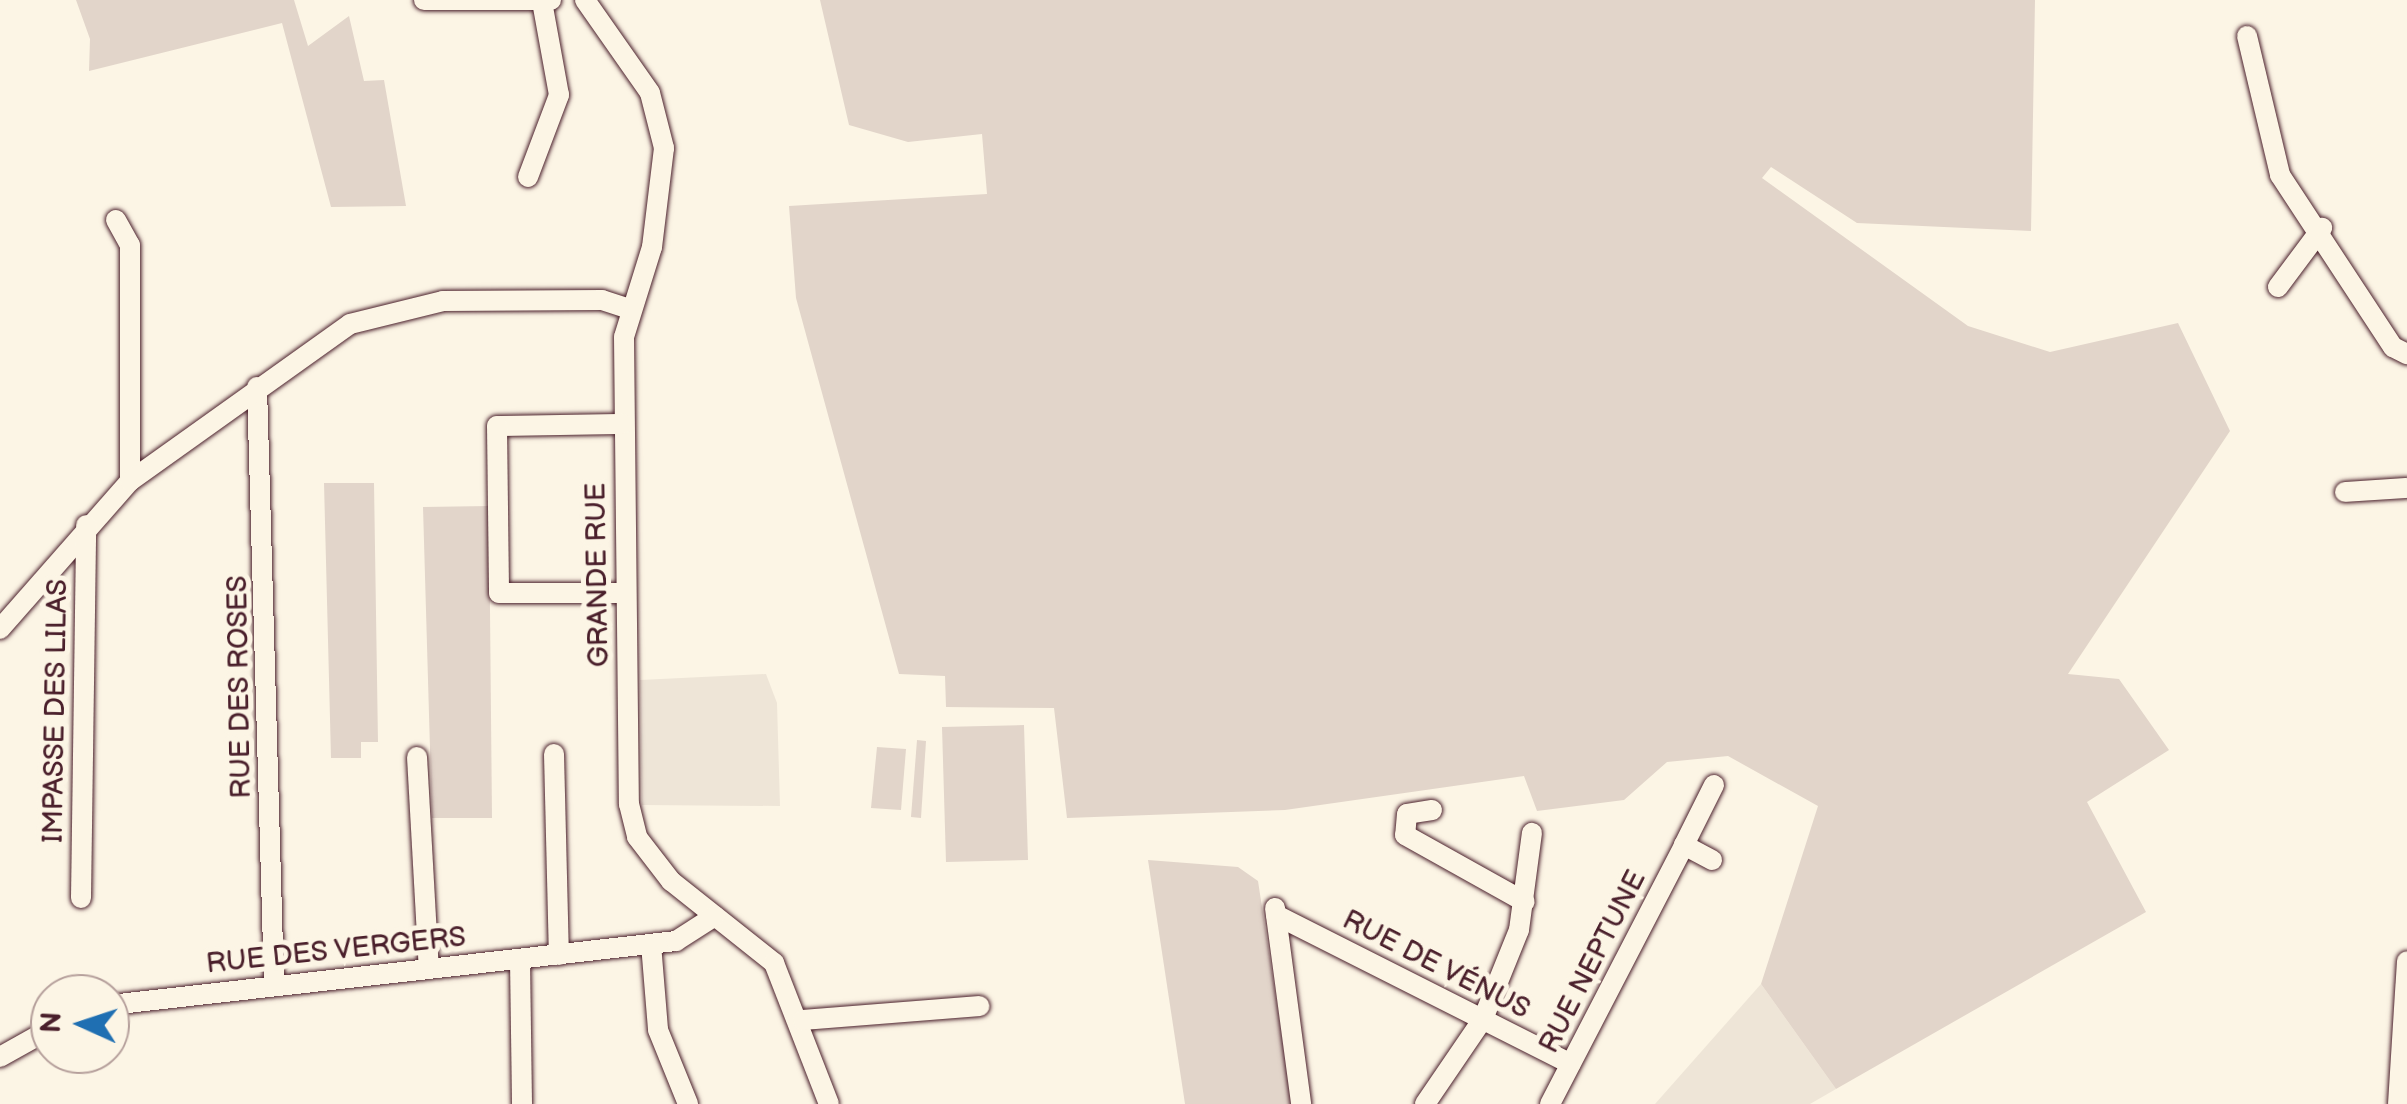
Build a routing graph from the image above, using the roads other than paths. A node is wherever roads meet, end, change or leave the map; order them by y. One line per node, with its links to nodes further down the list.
1 (424, 0): 3 (street)
2 (585, 0): 10 (street, GRANDE RUE)
3 (498, 1): 4 (street)
4 (547, 3): 6 (street)
5 (2247, 36): 8 (street)
6 (528, 176)
7 (116, 220): 14 (street)
8 (2322, 228): 9 (street); 11 (street)
9 (2278, 287)
10 (630, 309): 12 (street); 13 (street, GRANDE RUE)
11 (2407, 354)
12 (257, 387): 14 (street); 35 (street, RUE DES ROSES)
13 (623, 424): 18 (street, GRANDE RUE); 18 (street)
14 (130, 481): 17 (street)
15 (2407, 488): 16 (street)
16 (2345, 492)
17 (86, 526): 19 (street); 27 (street, IMPASSE DES LILAS)
18 (626, 593): 29 (street, GRANDE RUE)
19 (0, 629)
20 (554, 754): 31 (street)
21 (417, 756): 34 (street)
22 (1714, 785): 25 (street, RUE NEPTUNE)
23 (1432, 810): 28 (street)
24 (1532, 832): 28 (street)
25 (1684, 845): 26 (street); 42 (street, RUE NEPTUNE)
26 (1712, 860)
27 (81, 898)
28 (1525, 902): 38 (street)
29 (714, 916): 30 (street, RUE DES VERGERS); 39 (street, GRANDE RUE)
30 (651, 944): 31 (street, RUE DES VERGERS); 44 (street)
31 (559, 954): 32 (street, RUE DES VERGERS)
32 (520, 960): 34 (street, RUE DES VERGERS); 43 (street)
33 (2407, 961): 49 (street)
34 (429, 969): 35 (street, RUE DES VERGERS)
35 (274, 986): 36 (street, RUE DES VERGERS)
36 (130, 1001)
37 (979, 1006): 39 (street)
38 (1483, 1019): 42 (street, RUE DE VÉNUS); 46 (street, RUE DE VÉNUS); 47 (street)
39 (803, 1020): 45 (street, GRANDE RUE)
40 (30, 1040): 41 (street)
41 (0, 1057)
42 (1572, 1064): 48 (street, RUE NEPTUNE)
43 (522, 1104)
44 (688, 1104)
45 (829, 1104)
46 (1301, 1104)
47 (1426, 1104)
48 (1550, 1104)
49 (2398, 1104)

